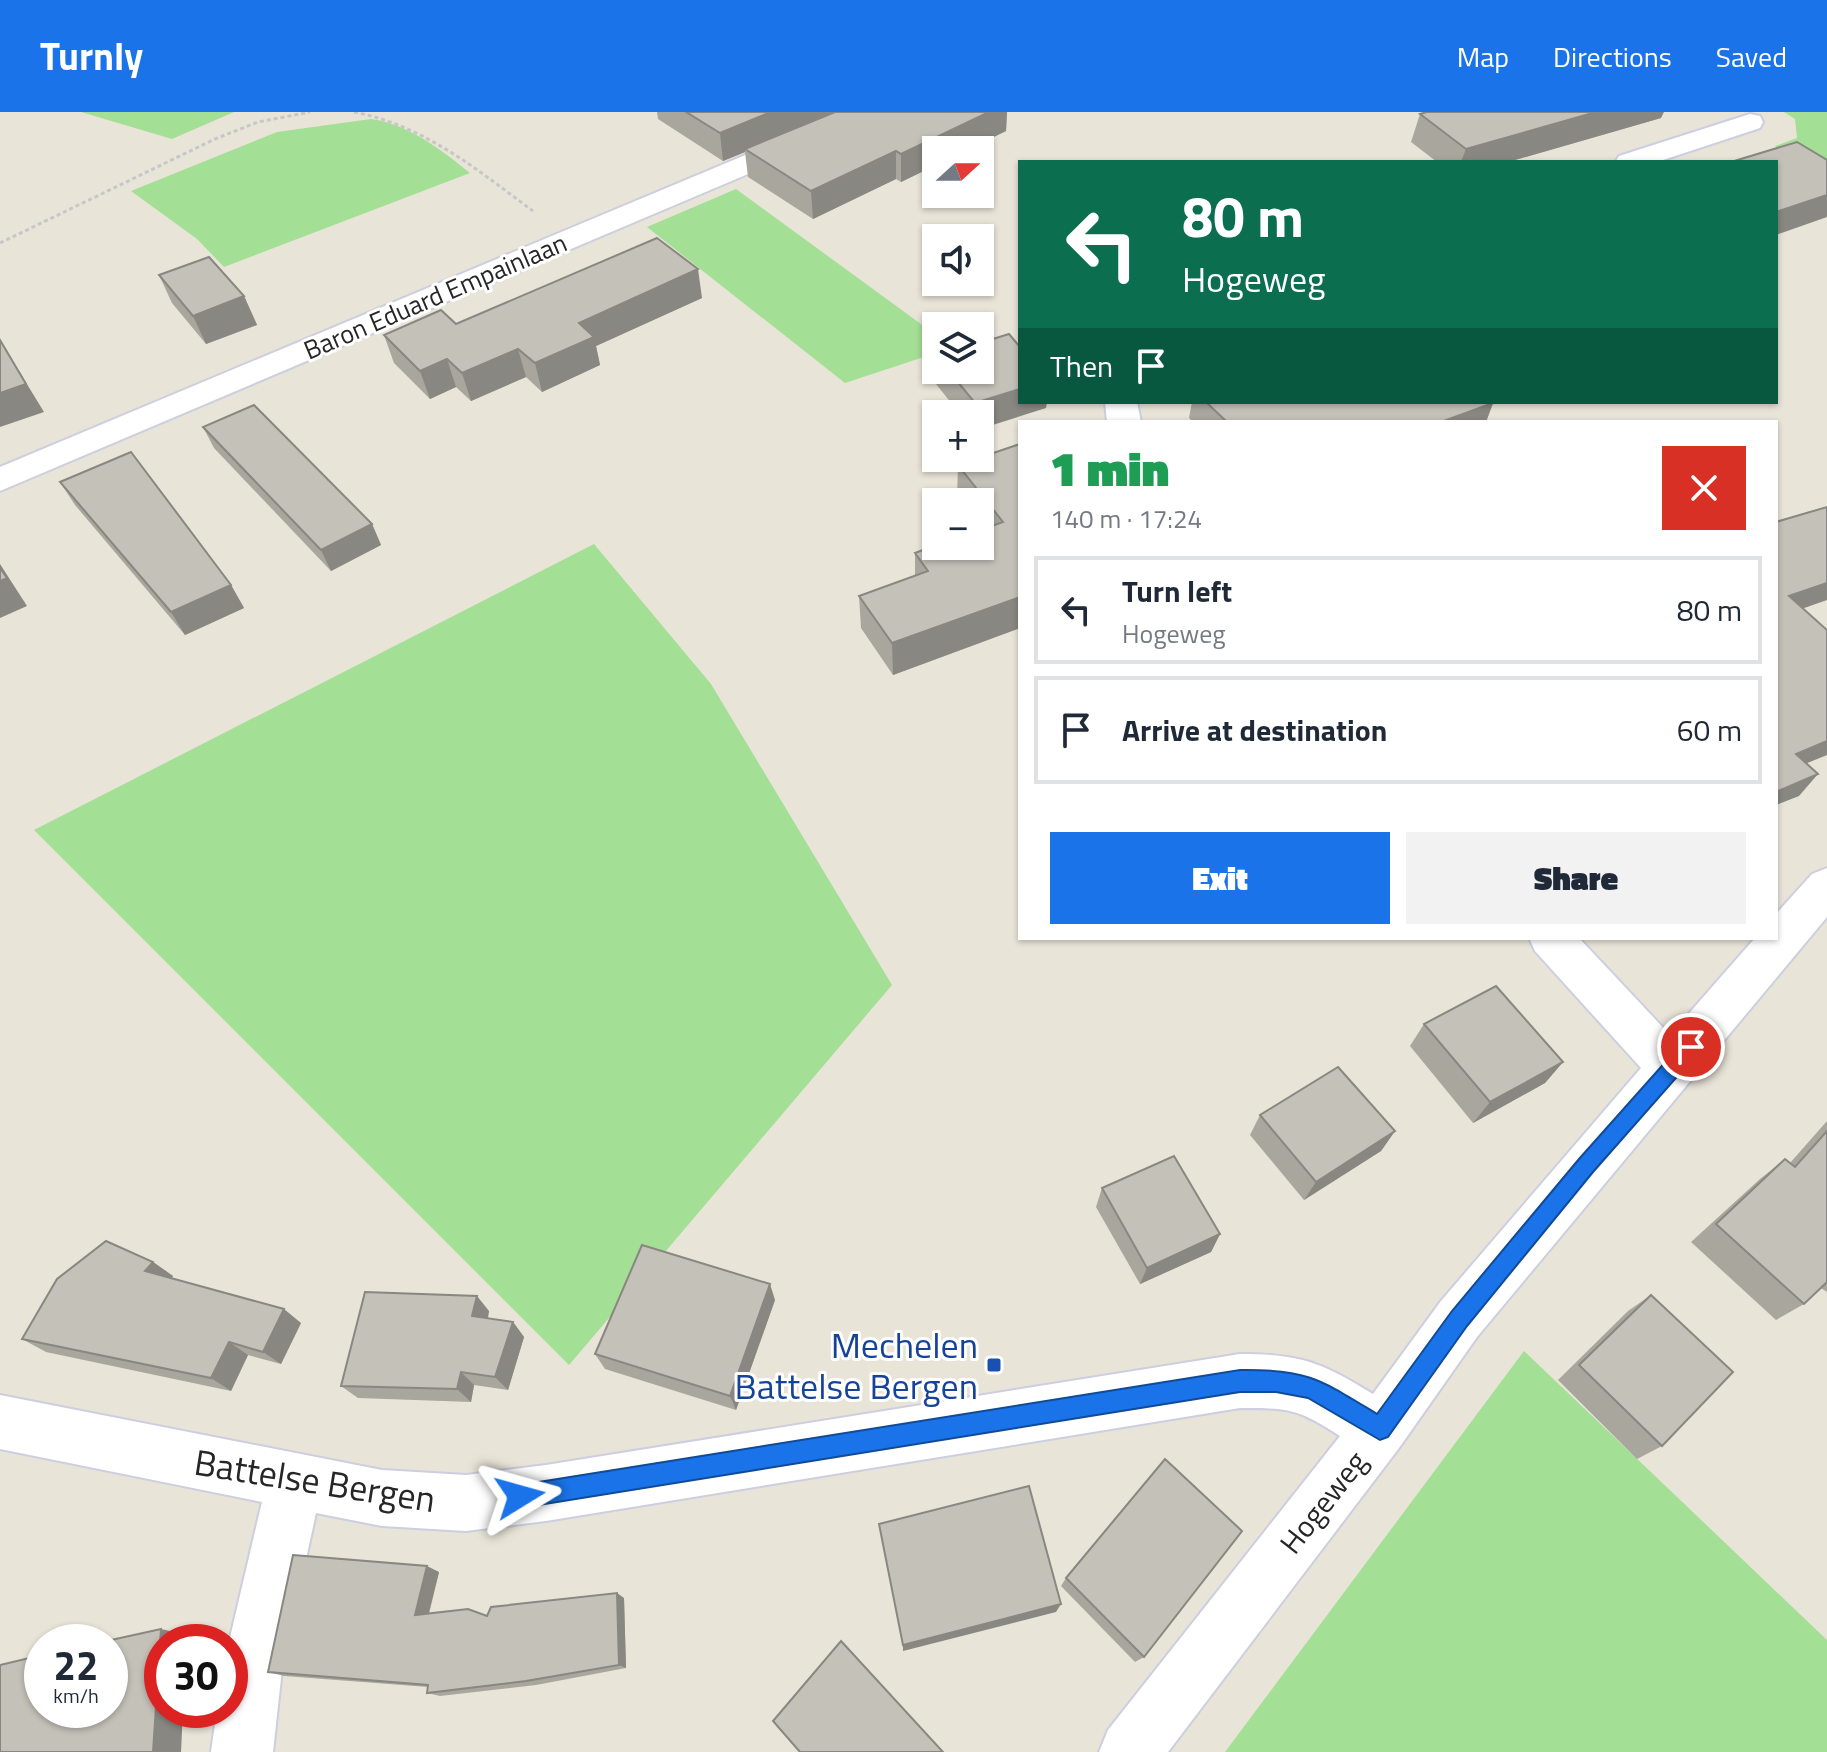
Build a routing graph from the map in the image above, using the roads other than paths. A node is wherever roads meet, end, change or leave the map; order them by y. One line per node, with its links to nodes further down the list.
1 (871, 112): 4 (street, Baron Eduard Empainlaan)
2 (1750, 122): 3 (street)
3 (1635, 160)
4 (0, 480)
5 (1827, 886): 7 (street, Hogeweg)
6 (1553, 940): 7 (street)
7 (1672, 1069): 9 (street, Hogeweg)
8 (0, 1422): 10 (street, Battelse Bergen)
9 (1380, 1429): 10 (street, Battelse Bergen); 12 (street, Hogeweg)
10 (295, 1481): 11 (street)
11 (242, 1752)
12 (1130, 1752)

